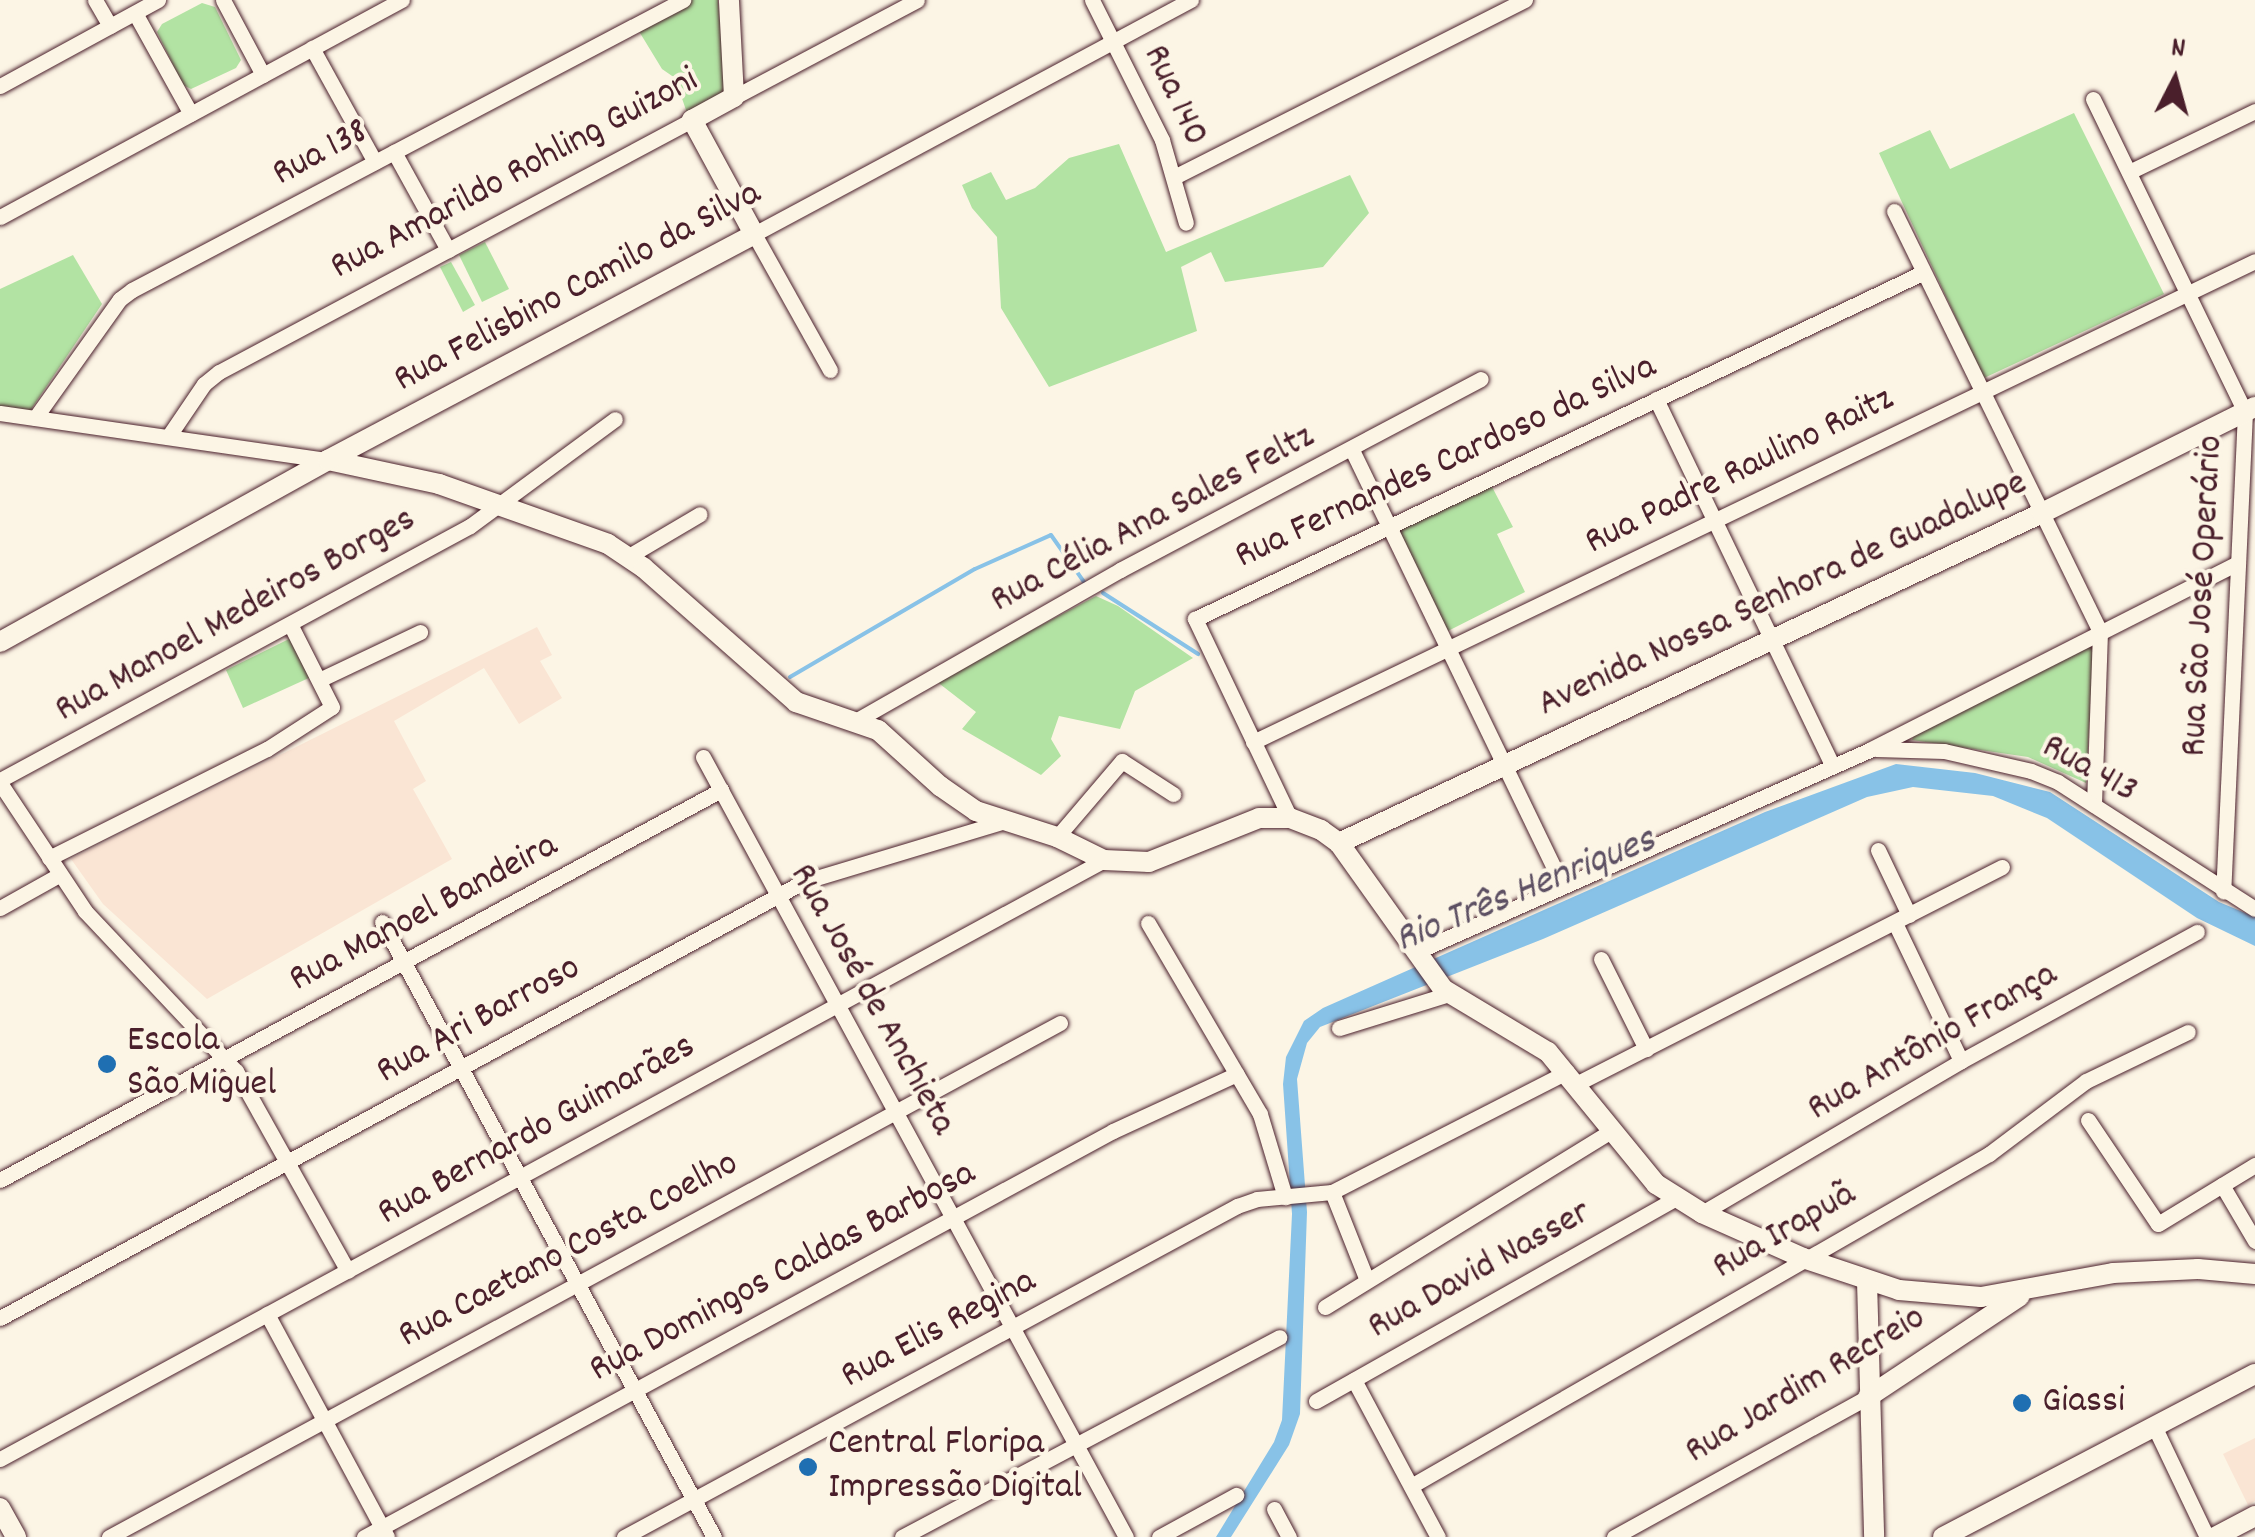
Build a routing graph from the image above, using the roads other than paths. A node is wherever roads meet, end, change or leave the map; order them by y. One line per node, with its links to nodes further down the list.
1 (95, 0): 12 (street)
2 (158, 0): 11 (street)
3 (223, 0): 15 (street)
4 (402, 0): 14 (street)
5 (683, 0): 22 (street, Rua 138)
6 (729, 0): 17 (street)
7 (917, 0): 17 (street, Rua Amarildo Rohling Guizoni)
8 (1092, 0): 13 (street, Rua 140)
9 (1191, 0): 13 (street, Rua Felisbino Camilo da Silva)
10 (1526, 0): 25 (street)
11 (135, 12): 12 (street); 20 (street)
12 (110, 26): 16 (street)
13 (1113, 42): 25 (street, Rua 140); 29 (street, Rua Felisbino Camilo da Silva)
14 (312, 48): 15 (street); 23 (street)
15 (264, 75): 20 (street)
16 (0, 86)
17 (734, 97): 21 (street, Rua Amarildo Rohling Guizoni)
18 (2094, 99): 24 (street, Rua São José Operário)
19 (2255, 111): 24 (street)
20 (192, 114): 27 (street)
21 (692, 120): 29 (street); 30 (street, Rua Amarildo Rohling Guizoni)
22 (394, 152): 23 (street, Rua 138); 30 (street)
23 (374, 162): 40 (street, Rua 138)
24 (2129, 172): 33 (street, Rua São José Operário)
25 (1176, 176): 28 (street, Rua 140)
26 (1894, 211): 32 (street)
27 (0, 217)
28 (1186, 224)
29 (754, 234): 34 (street); 44 (street, Rua Felisbino Camilo da Silva)
30 (448, 250): 42 (street, Rua Amarildo Rohling Guizoni)
31 (2255, 261): 33 (street, Rua Padre Raulino Raitz)
32 (1924, 272): 36 (street); 37 (street, Rua Fernandes Cardoso da Silva)
33 (2188, 294): 36 (street, Rua Padre Raulino Raitz); 38 (street, Rua São José Operário)
34 (830, 370)
35 (1480, 379): 43 (street, Rua Célia Ana Sales Feltz)
36 (1983, 392): 46 (street); 48 (street, Rua Padre Raulino Raitz)
37 (1656, 400): 48 (street); 49 (street, Rua Fernandes Cardoso da Silva)
38 (2250, 410): 46 (street, Avenida Nossa Senhora de Guadalupe); 51 (street, Rua São José Operário)
39 (0, 413): 40 (street)
40 (35, 418): 42 (street)
41 (616, 419): 45 (street, Rua Manoel Medeiros Borges)
42 (168, 437): 44 (street)
43 (1352, 450): 49 (street); 59 (street, Rua Célia Ana Sales Feltz)
44 (328, 460): 45 (street); 56 (street, Rua Felisbino Camilo da Silva)
45 (501, 504): 50 (street); 52 (street, Rua Manoel Medeiros Borges)
46 (2042, 513): 54 (street); 55 (street, Avenida Nossa Senhora de Guadalupe)
47 (700, 514): 50 (street)
48 (1714, 520): 55 (street); 57 (street, Rua Padre Raulino Raitz)
49 (1390, 527): 57 (street); 60 (street, Rua Fernandes Cardoso da Silva)
50 (629, 556): 59 (street)
51 (2238, 563): 54 (street); 80 (street, Rua São José Operário)
52 (291, 626): 58 (street); 65 (street, Rua Manoel Medeiros Borges)
53 (420, 632): 58 (street)
54 (2100, 632): 61 (street); 68 (street)
55 (1771, 638): 63 (street, Avenida Nossa Senhora de Guadalupe); 64 (street)
56 (0, 642)
57 (1448, 648): 60 (street, Rua Padre Raulino Raitz); 63 (street)
58 (319, 680): 74 (street)
59 (857, 720): 70 (street)
60 (1253, 742): 69 (street, Rua Fernandes Cardoso da Silva)
61 (1871, 749): 64 (street); 68 (street, Rua 413)
62 (703, 757): 66 (street, Rua José de Anchieta)
63 (1504, 764): 72 (street, Avenida Nossa Senhora de Guadalupe); 78 (street)
64 (1834, 766): 78 (street)
65 (0, 782): 74 (street)
66 (721, 790): 81 (street, Rua José de Anchieta); 90 (street, Rua Manoel Bandeira)
67 (1173, 794): 71 (street)
68 (2094, 806): 80 (street, Rua 413)
69 (1290, 818): 72 (street); 75 (street)
70 (1006, 821): 71 (street); 81 (street, Rua Ari Barroso)
71 (1057, 838): 75 (street)
72 (1339, 843): 88 (street)
73 (1878, 850): 84 (street)
74 (49, 858): 77 (street)
75 (1104, 860): 92 (street, Rua Bernardo Guimarães)
76 (2002, 868): 84 (street)
77 (60, 875): 82 (street); 97 (street)
78 (1563, 886): 88 (street)
79 (0, 887): 82 (street)
80 (2223, 891): 83 (street, Rua 413)
81 (778, 894): 92 (street, Rua José de Anchieta); 99 (street, Rua Ari Barroso)
82 (4, 906)
83 (2255, 909)
84 (1902, 919): 96 (street); 98 (street)
85 (382, 922): 90 (street)
86 (1148, 923): 100 (street)
87 (2197, 932): 98 (street, Rua Antônio França)
88 (1418, 955): 91 (street)
89 (1601, 959): 96 (street)
90 (404, 962): 97 (street, Rua Manoel Bandeira); 99 (street)
91 (1444, 989): 94 (street); 101 (street)
92 (837, 1005): 102 (street, Rua José de Anchieta); 107 (street, Rua Bernardo Guimarães)
93 (1060, 1022): 102 (street, Rua Caetano Costa Coelho)
94 (1339, 1028)
95 (2188, 1032): 116 (street, Rua Irapuã)
96 (1646, 1049): 101 (street)
97 (226, 1058): 105 (street); 108 (street, Rua Manoel Bandeira)
98 (1962, 1062): 113 (street, Rua Antônio França)
99 (461, 1069): 105 (street, Rua Ari Barroso); 107 (street)
100 (1237, 1074): 111 (street); 114 (street, Rua Domingos Caldas Barbosa)
101 (1572, 1078): 104 (street); 110 (street)
102 (895, 1112): 114 (street, Rua José de Anchieta); 121 (street, Rua Caetano Costa Coelho)
103 (2088, 1120): 109 (street)
104 (1614, 1130): 112 (street); 119 (street)
105 (286, 1162): 117 (street); 125 (street, Rua Ari Barroso)
106 (2255, 1165): 109 (street)
107 (520, 1177): 117 (street, Rua Bernardo Guimarães); 121 (street)
108 (0, 1180)
109 (2222, 1185): 115 (street)
110 (1326, 1194): 111 (street, Rua Elis Regina); 119 (street)
111 (1288, 1197): 126 (street, Rua Elis Regina)
112 (1676, 1198): 113 (street); 129 (street, Rua David Nasser)
113 (1702, 1213): 116 (street)
114 (954, 1219): 126 (street, Rua José de Anchieta); 130 (street, Rua Domingos Caldas Barbosa)
115 (2255, 1241)
116 (1803, 1258): 120 (street); 137 (street, Rua Irapuã)
117 (348, 1270): 124 (street, Rua Bernardo Guimarães)
118 (2255, 1274): 122 (street)
119 (1366, 1278): 123 (street)
120 (1867, 1281): 122 (street); 131 (street)
121 (577, 1284): 130 (street); 133 (street, Rua Caetano Costa Coelho)
122 (2029, 1290): 131 (street, Rua Jardim Recreio)
123 (1325, 1307)
124 (268, 1314): 133 (street); 136 (street, Rua Bernardo Guimarães)
125 (0, 1318)
126 (1012, 1327): 135 (street, Rua José de Anchieta); 139 (street, Rua Elis Regina)
127 (1279, 1337): 135 (street)
128 (2255, 1374): 134 (street)
129 (1354, 1380): 132 (street, Rua David Nasser); 137 (street)
130 (634, 1390): 139 (street); 143 (street, Rua Domingos Caldas Barbosa)
131 (1868, 1396): 154 (street, Rua Jardim Recreio); 155 (street)
132 (1316, 1401)
133 (324, 1420): 143 (street); 145 (street, Rua Caetano Costa Coelho)
134 (2154, 1428): 156 (street); 157 (street)
135 (1076, 1444): 149 (street); 150 (street, Rua José de Anchieta)
136 (0, 1460)
137 (1411, 1486): 153 (street)
138 (1236, 1495): 151 (street)
139 (694, 1499): 147 (street, Rua Elis Regina); 148 (street)
140 (0, 1508): 144 (street)
141 (1274, 1509): 152 (street)
142 (2255, 1516): 158 (street)
143 (385, 1532): 146 (street, Rua Domingos Caldas Barbosa)
144 (13, 1536)
145 (109, 1537)
146 (364, 1537)
147 (624, 1537)
148 (714, 1537)
149 (902, 1537)
150 (1126, 1537)
151 (1159, 1537)
152 (1289, 1537)
153 (1438, 1537)
154 (1614, 1537)
155 (1874, 1537)
156 (1944, 1537)
157 (2207, 1537)
158 (2214, 1537)

